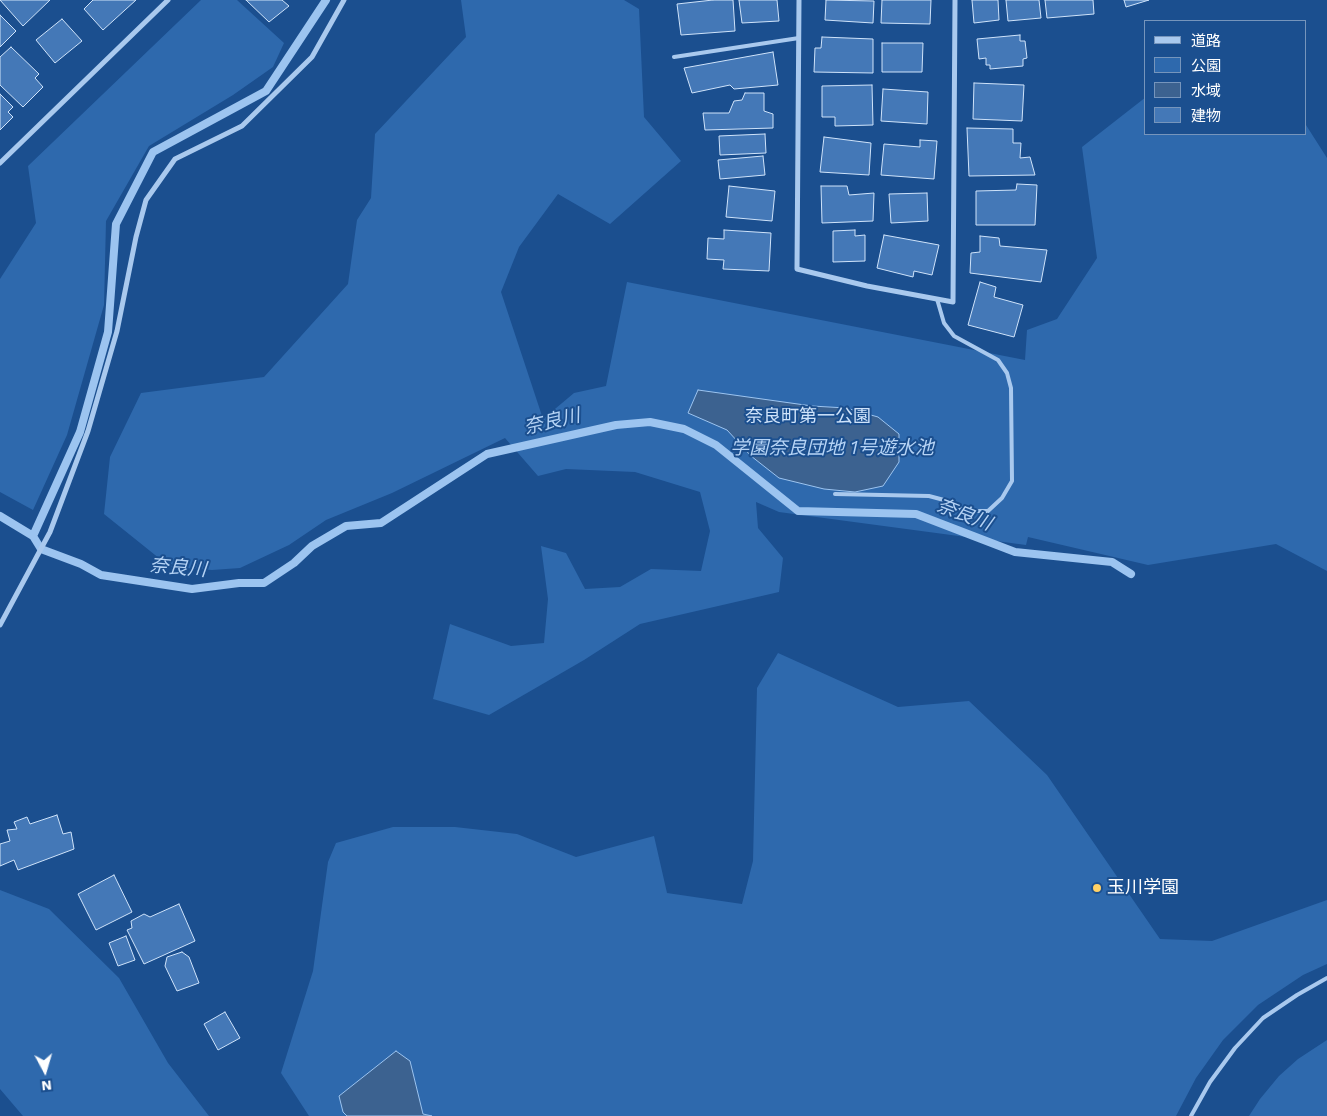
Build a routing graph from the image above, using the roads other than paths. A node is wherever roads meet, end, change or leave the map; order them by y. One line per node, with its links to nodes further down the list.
1 (168, 0): 7 (street)
2 (344, 0): 10 (street)
3 (799, 0): 5 (street)
4 (955, 0): 8 (street)
5 (799, 38): 6 (lane); 8 (street)
6 (674, 57)
7 (0, 163)
8 (937, 299): 9 (lane)
9 (835, 494)
10 (0, 625)
11 (1327, 978): 12 (lane)
12 (1191, 1116)

